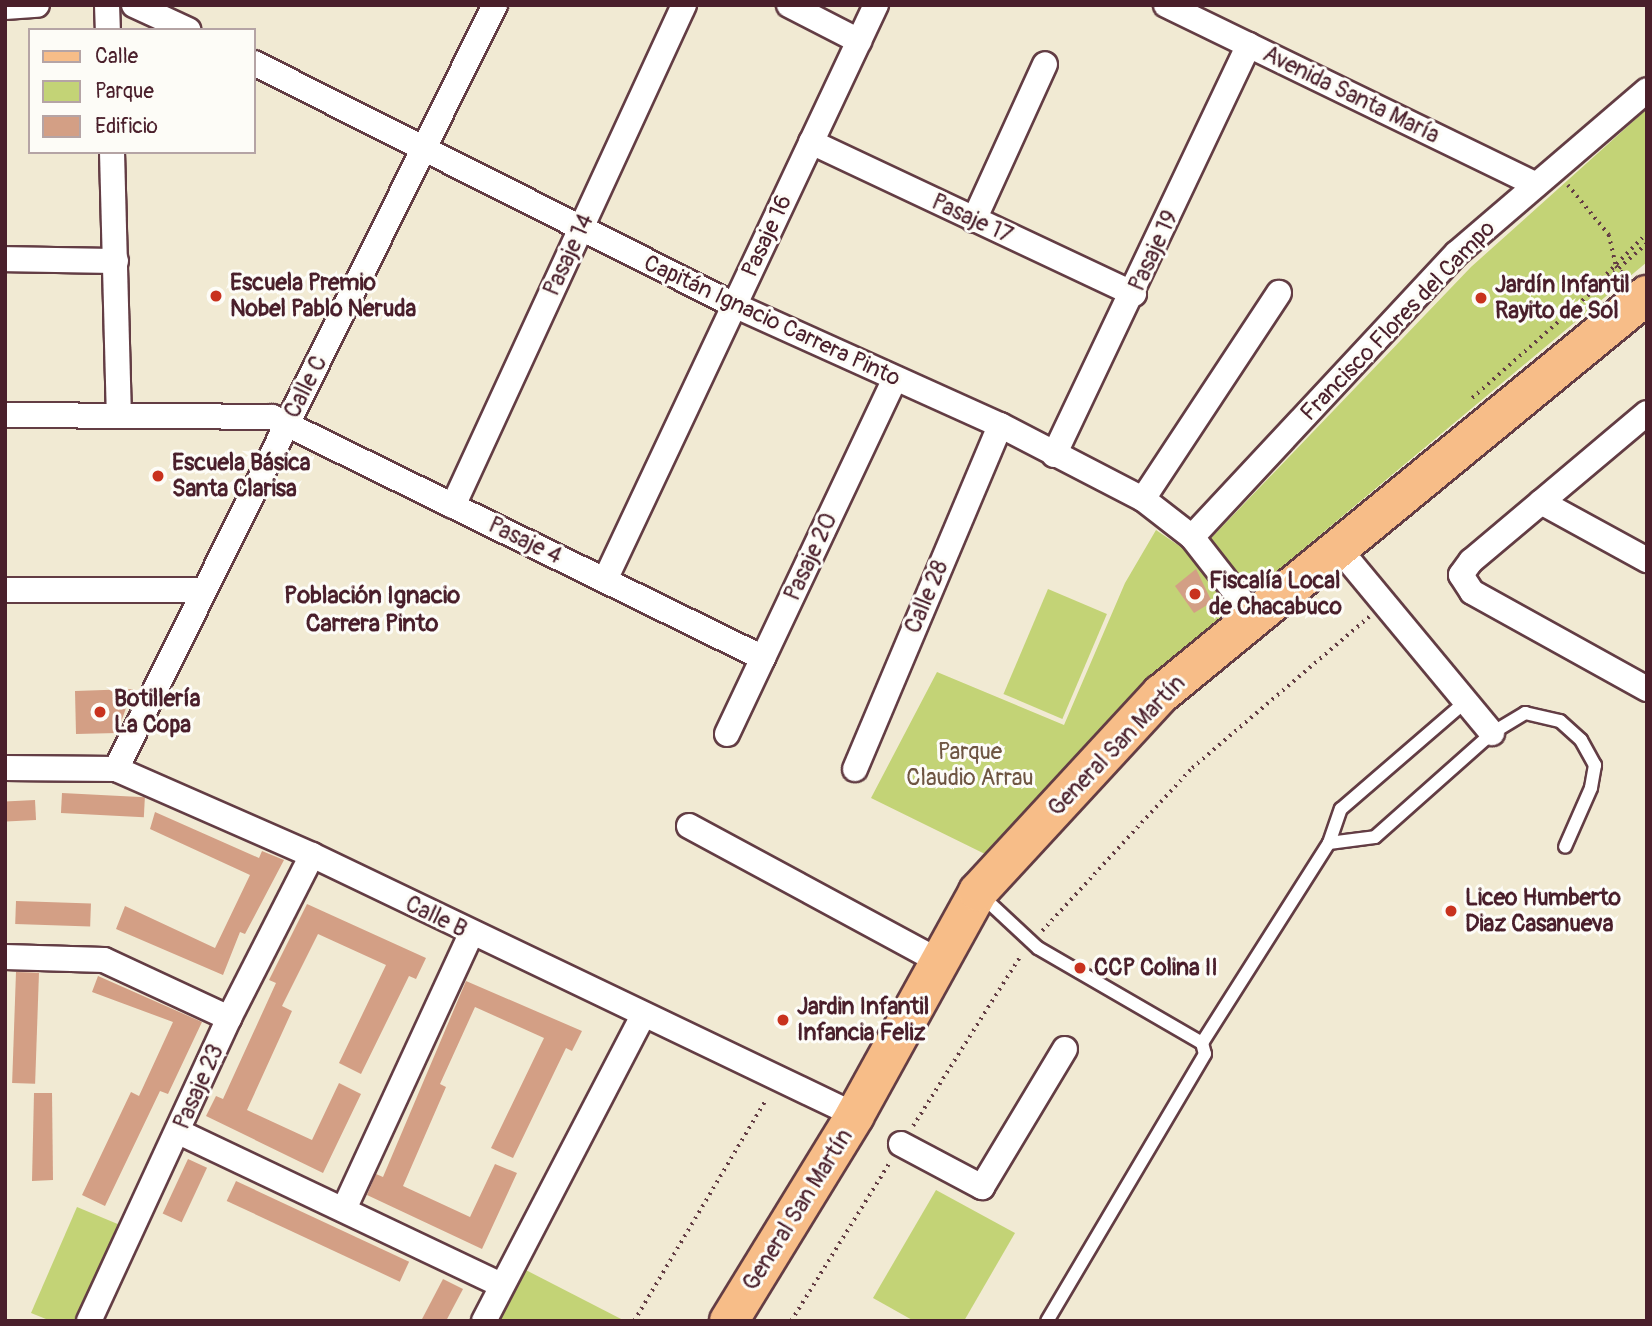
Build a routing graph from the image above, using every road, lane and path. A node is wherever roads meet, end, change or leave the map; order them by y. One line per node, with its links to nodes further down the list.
1 (37, 5): 9 (street)
2 (107, 5): 10 (street)
3 (134, 5): 11 (street)
4 (495, 5): 18 (street, Calle C)
5 (684, 5): 22 (street, Pasaje 14)
6 (789, 5): 12 (street)
7 (876, 5): 12 (street, Pasaje 16)
8 (1166, 5): 13 (street, Avenida Santa María)
9 (5, 7)
10 (108, 28)
11 (184, 28)
12 (859, 41): 17 (street, Pasaje 16)
13 (1249, 46): 20 (street, Avenida Santa María); 28 (street, Pasaje 19)
14 (256, 64): 18 (street, Capitán Ignacio Carrera Pinto)
15 (1045, 64): 21 (street)
16 (1647, 90): 20 (street, Francisco Flores del Campo)
17 (811, 142): 21 (street, Pasaje 17); 31 (street, Pasaje 16)
18 (425, 149): 22 (street, Capitán Ignacio Carrera Pinto); 35 (street, Calle C)
19 (112, 154): 26 (street)
20 (1545, 177): 25 (path); 42 (street, Francisco Flores del Campo)
21 (974, 220): 28 (street, Pasaje 17)
22 (581, 229): 31 (street, Capitán Ignacio Carrera Pinto); 41 (street, Pasaje 14)
23 (1647, 233): 25 (path)
24 (5, 259): 26 (street)
25 (1616, 260): 29 (path); 30 (path)
26 (116, 261): 34 (street)
27 (1279, 293): 39 (street)
28 (1134, 294): 38 (street, Pasaje 19)
29 (1587, 294)
30 (1645, 296): 43 (main road, General San Martín)
31 (734, 305): 32 (street, Capitán Ignacio Carrera Pinto); 45 (street, Pasaje 16)
32 (895, 379): 37 (street, Capitán Ignacio Carrera Pinto); 49 (street, Pasaje 20)
33 (5, 415): 34 (street, Pasaje 4)
34 (119, 415): 35 (street, Pasaje 4)
35 (288, 424): 41 (street, Pasaje 4); 47 (street, Calle C)
36 (1642, 424): 40 (street)
37 (1000, 425): 38 (street, Capitán Ignacio Carrera Pinto); 56 (street, Calle 28)
38 (1054, 455): 39 (street, Capitán Ignacio Carrera Pinto)
39 (1143, 499): 42 (street, Capitán Ignacio Carrera Pinto)
40 (1541, 502): 44 (street); 50 (street)
41 (453, 506): 45 (street, Pasaje 4)
42 (1192, 537): 48 (street, Capitán Ignacio Carrera Pinto)
43 (1340, 550): 48 (main road, General San Martín); 51 (street)
44 (1647, 560)
45 (605, 580): 49 (street, Pasaje 4)
46 (5, 590): 47 (street)
47 (202, 590): 55 (street, Calle C)
48 (1256, 620): 61 (main road, General San Martín)
49 (763, 658): 53 (street, Pasaje 20)
50 (1647, 689)
51 (1466, 701): 52 (street); 58 (lane)
52 (1492, 733): 58 (lane); 59 (lane)
53 (727, 734)
54 (5, 768): 55 (street, Calle B)
55 (117, 769): 60 (street, Calle B)
56 (855, 769)
57 (690, 826): 64 (street)
58 (1329, 843): 67 (lane)
59 (1565, 847)
60 (312, 855): 62 (street, Calle B); 66 (street, Pasaje 23)
61 (978, 892): 64 (main road, General San Martín); 67 (lane)
62 (471, 934): 65 (street, Calle B); 73 (street)
63 (5, 957): 66 (street)
64 (937, 960): 70 (main road, General San Martín)
65 (643, 1016): 70 (street, Calle B); 74 (street)
66 (229, 1018): 71 (street, Pasaje 23)
67 (1202, 1043): 79 (lane)
68 (1065, 1049): 72 (street)
69 (765, 1101): 77 (path)
70 (855, 1115): 78 (main road, General San Martín)
71 (179, 1132): 73 (street); 75 (street, Pasaje 23)
72 (901, 1144)
73 (344, 1209): 74 (street)
74 (501, 1285): 76 (street)
75 (89, 1321)
76 (484, 1321)
77 (634, 1321)
78 (729, 1321)
79 (1047, 1321)

